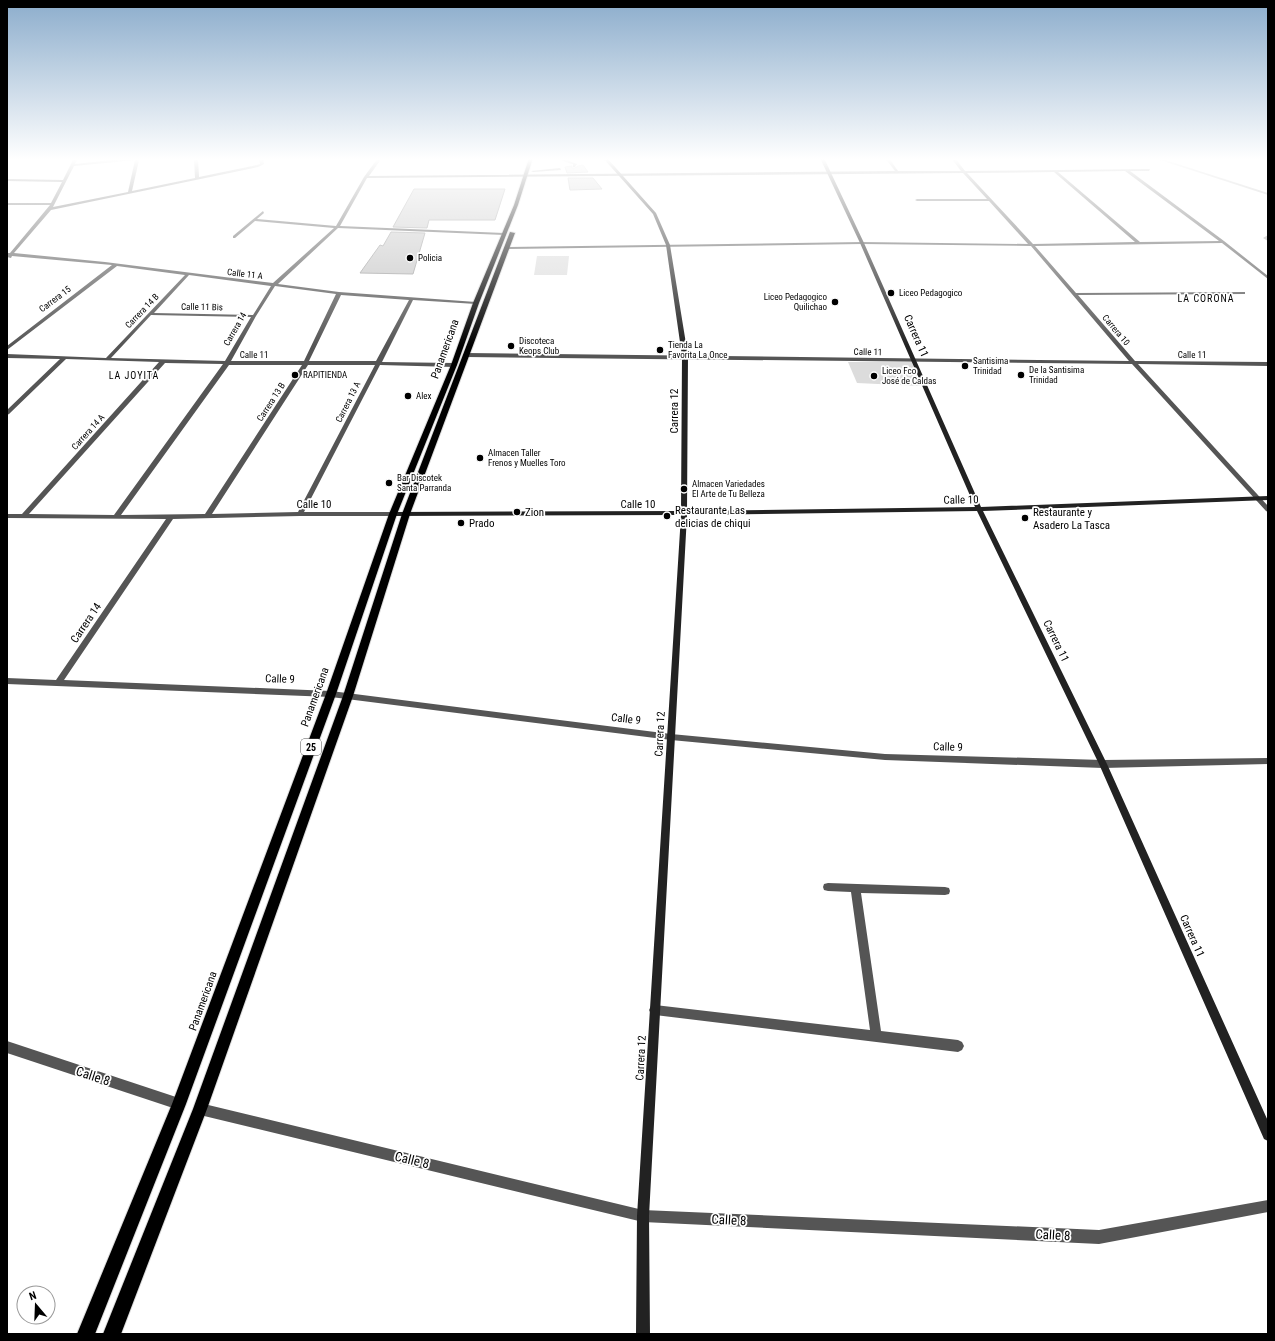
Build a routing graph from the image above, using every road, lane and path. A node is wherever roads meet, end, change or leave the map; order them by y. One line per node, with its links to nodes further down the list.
1 (253, 220): 14 (street)
2 (40, 221): 21 (street)
3 (260, 221): 12 (street)
4 (341, 221): 12 (street, Carrera 14)
5 (510, 221): 13 (main road, Panamericana / 25)
6 (517, 221): 20 (main road, Panamericana / 25)
7 (658, 221): 18 (street, Carrera 12)
8 (852, 221): 16 (street, Carrera 11)
9 (1009, 221): 19 (street, Carrera 10)
10 (1113, 221): 17 (street)
11 (1194, 221): 15 (street)
12 (337, 227): 13 (street); 26 (street, Carrera 14)
13 (504, 234): 31 (main road, Panamericana / 25)
14 (234, 237)
15 (1223, 242): 17 (street); 25 (street)
16 (862, 243): 18 (street); 19 (street); 41 (street, Carrera 11)
17 (1139, 243): 19 (street)
18 (668, 245): 20 (street); 37 (street, Carrera 12)
19 (1032, 245): 29 (street, Carrera 10)
20 (507, 248): 35 (main road, Panamericana / 25)
21 (10, 254): 22 (street); 23 (street, Calle 11 A)
22 (7, 258)
23 (115, 265): 24 (street, Calle 11 A); 34 (street, Carrera 15)
24 (187, 275): 26 (street, Calle 11 A); 32 (street, Carrera 14 B)
25 (1268, 278)
26 (274, 285): 27 (street, Calle 11 A); 33 (street, Carrera 14)
27 (339, 293): 30 (street, Calle 11 A); 43 (street, Carrera 13 B)
28 (1243, 293): 29 (street)
29 (1075, 294): 45 (street, Carrera 10)
30 (412, 298): 31 (street, Calle 11 A); 44 (street, Carrera 13 A)
31 (476, 303): 47 (main road, Panamericana / 25)
32 (150, 314): 33 (street, Calle 11 Bis); 39 (street, Carrera 14 B)
33 (254, 316): 42 (street, Carrera 14)
34 (7, 348)
35 (467, 355): 37 (street, Calle 11); 56 (main road, Panamericana / 25)
36 (7, 356): 38 (street, Calle 11)
37 (685, 356): 41 (street, Calle 11); 53 (street, Carrera 12)
38 (64, 358): 39 (street, Calle 11); 48 (street)
39 (108, 358): 40 (street, Calle 11)
40 (164, 360): 42 (street, Calle 11); 59 (street, Carrera 14 A)
41 (914, 361): 45 (street, Calle 11); 51 (street, Carrera 11)
42 (227, 363): 43 (street, Calle 11); 61 (street, Carrera 14)
43 (306, 363): 44 (street, Calle 11); 57 (street, Carrera 13 B)
44 (378, 363): 47 (street, Calle 11); 54 (street, Carrera 13 A)
45 (1134, 363): 46 (street, Calle 11); 50 (street, Carrera 10)
46 (1268, 364)
47 (454, 365): 55 (main road, Panamericana / 25)
48 (7, 413)
49 (1268, 498): 50 (street, Calle 10)
50 (1258, 499): 51 (street, Calle 10); 52 (street, Carrera 10)
51 (980, 509): 53 (street, Calle 10); 68 (street, Carrera 11)
52 (1268, 510)
53 (684, 513): 56 (street, Calle 10); 66 (street, Carrera 12)
54 (300, 514): 55 (street, Calle 10); 57 (street, Calle 10)
55 (393, 514): 56 (street, Calle 10); 64 (main road, Panamericana / 25)
56 (406, 514): 65 (main road, Panamericana / 25)
57 (208, 515): 60 (street, Calle 10)
58 (7, 516): 59 (street, Calle 10)
59 (24, 516): 61 (street, Calle 10)
60 (171, 517): 61 (street, Calle 10); 63 (street, Carrera 14)
61 (116, 518)
62 (7, 681): 63 (street, Calle 9)
63 (59, 682): 64 (street, Calle 9)
64 (331, 694): 65 (street, Calle 9); 76 (main road, Panamericana / 25)
65 (348, 696): 66 (street, Calle 9); 77 (main road, Panamericana / 25)
66 (671, 737): 68 (street, Calle 9); 72 (street, Carrera 12)
67 (1268, 761): 68 (street, Calle 9)
68 (1103, 764): 78 (street, Carrera 11)
69 (828, 887): 70 (street)
70 (855, 888): 71 (street); 73 (street)
71 (945, 891)
72 (655, 1010): 73 (street); 80 (street, Carrera 12)
73 (876, 1036): 74 (street)
74 (958, 1046)
75 (7, 1047): 76 (street, Calle 8)
76 (179, 1104): 81 (main road, Panamericana / 25)
77 (200, 1109): 80 (street, Calle 8); 82 (main road, Panamericana / 25)
78 (1268, 1135)
79 (1268, 1206): 80 (street, Calle 8)
80 (643, 1216): 83 (street, Carrera 12)
81 (86, 1334)
82 (112, 1334)
83 (644, 1334)

